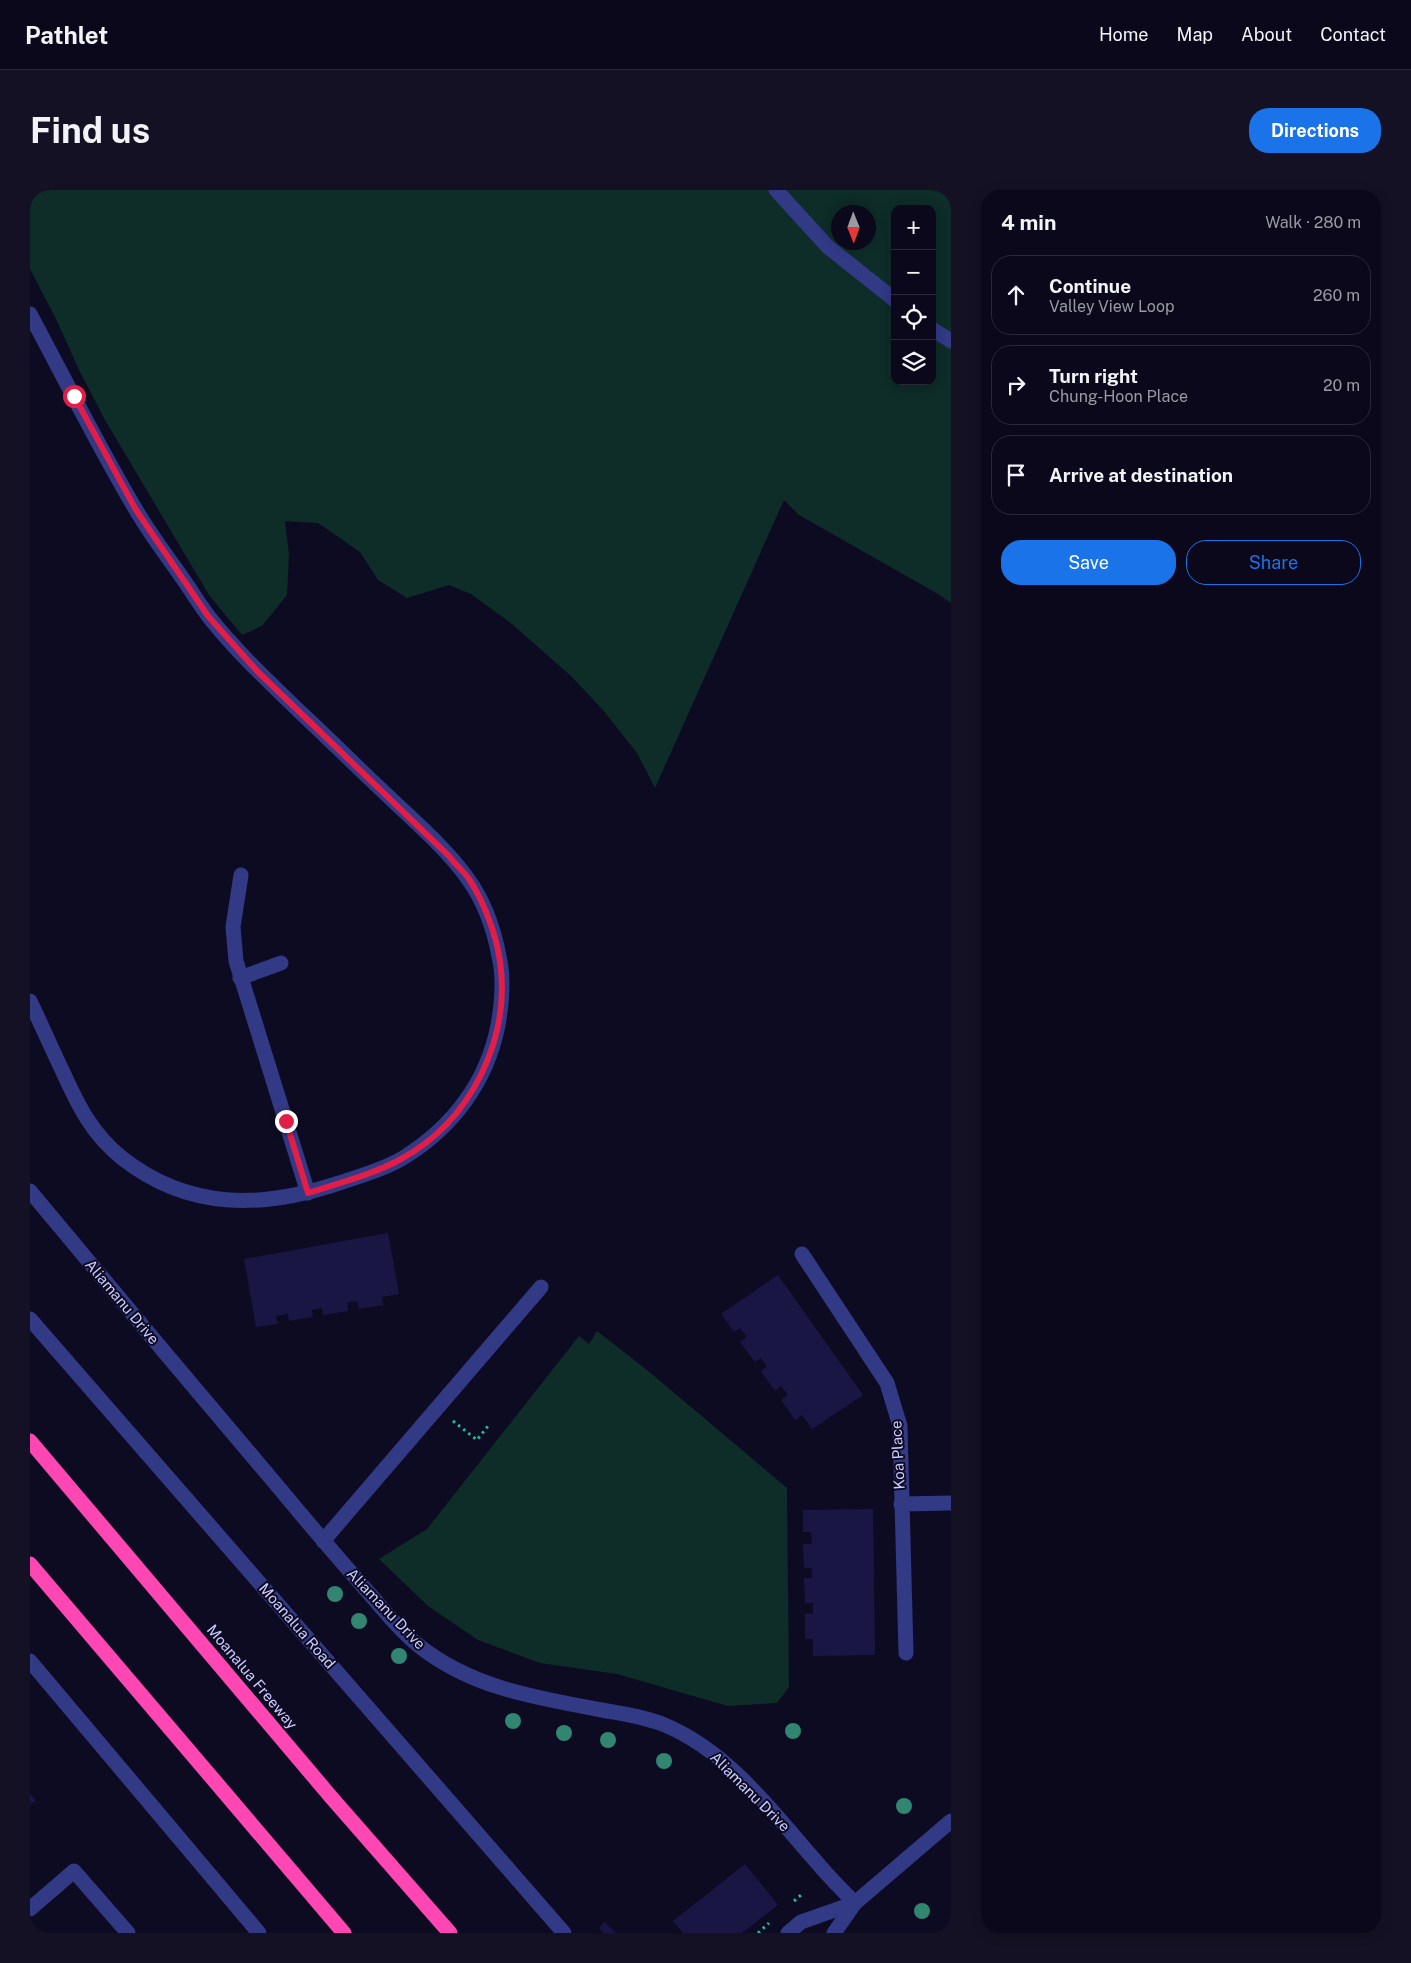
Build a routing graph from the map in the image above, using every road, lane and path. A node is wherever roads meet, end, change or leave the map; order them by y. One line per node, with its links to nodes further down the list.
1 (776, 190): 2 (street)
2 (891, 297)
3 (30, 314): 11 (street)
4 (936, 332): 5 (street)
5 (951, 341)
6 (242, 875): 8 (street)
7 (281, 963): 8 (street)
8 (240, 978): 11 (street)
9 (30, 1001): 11 (street)
10 (30, 1191): 20 (street, Aliamanu Drive)
11 (308, 1193)
12 (802, 1254): 19 (street, Koa Place)
13 (541, 1287): 20 (street)
14 (30, 1319): 31 (street, Moanalua Road)
15 (454, 1422): 16 (path)
16 (488, 1426)
17 (30, 1441): 30 (highway, Moanalua Freeway)
18 (951, 1503): 19 (street)
19 (900, 1504): 22 (street, Koa Place)
20 (323, 1541): 25 (street, Aliamanu Drive)
21 (30, 1564): 29 (highway)
22 (906, 1653)
23 (30, 1661): 28 (street)
24 (951, 1821): 25 (street)
25 (855, 1903): 32 (street); 33 (street)
26 (30, 1909): 27 (street)
27 (128, 1933)
28 (259, 1933)
29 (344, 1933)
30 (450, 1933)
31 (564, 1933)
32 (788, 1933)
33 (834, 1933)

